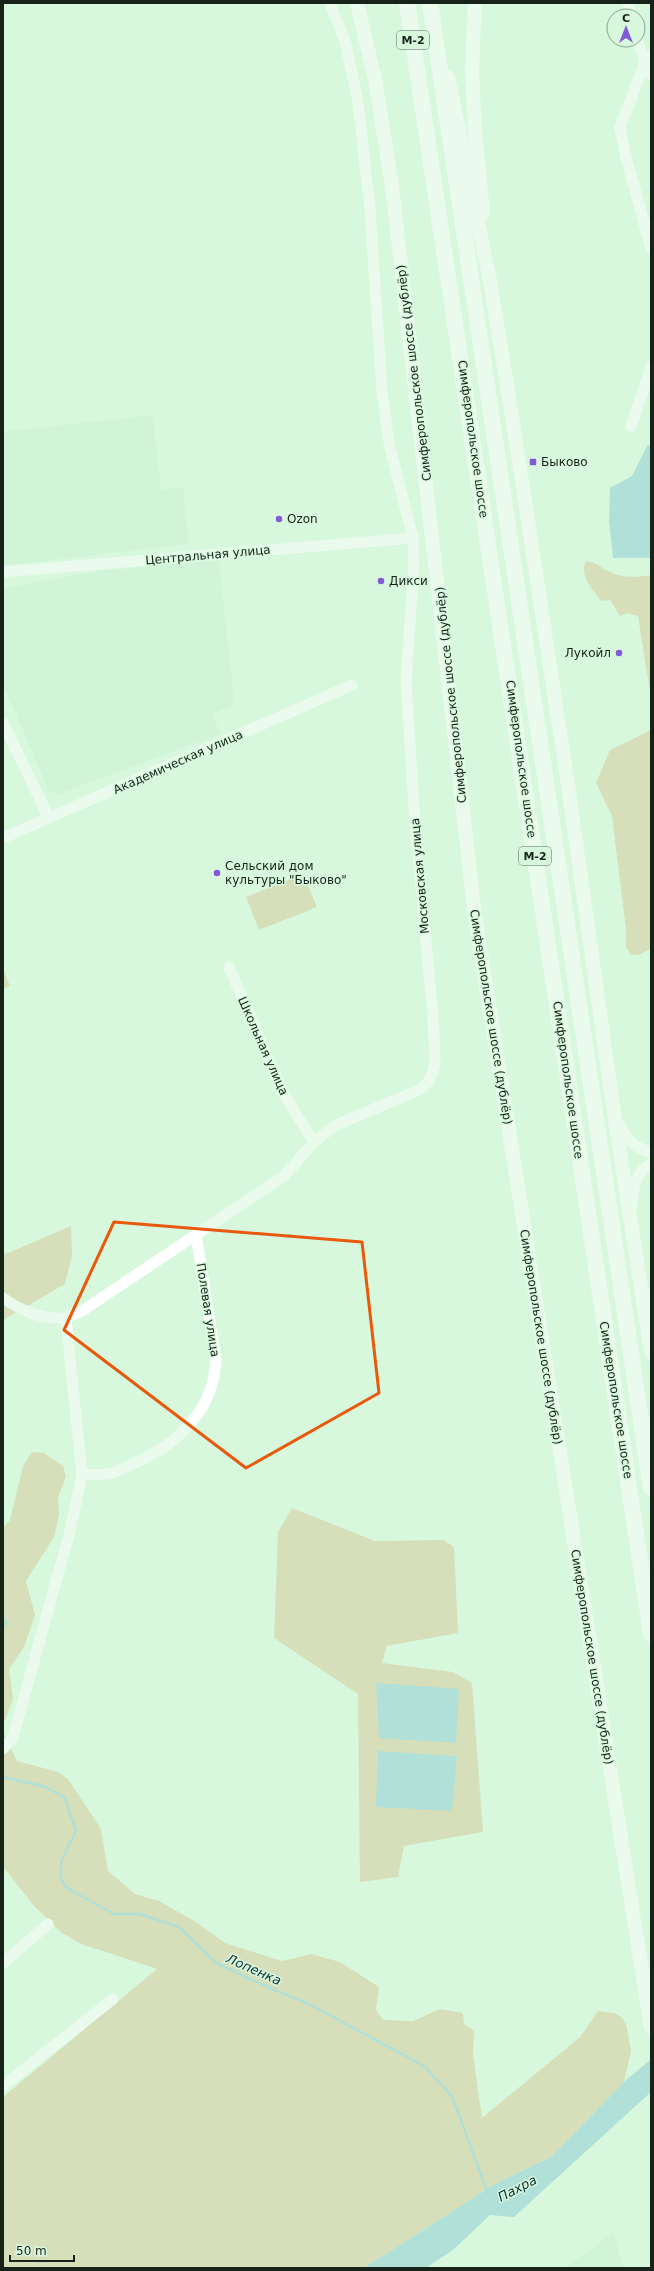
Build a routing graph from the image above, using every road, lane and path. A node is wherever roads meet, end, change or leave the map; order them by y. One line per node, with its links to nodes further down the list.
1 (330, 3): 14 (street, Московская улица)
2 (357, 3): 37 (main road, Симферопольское шоссе (дублёр))
3 (408, 3): 32 (highway, Симферопольское шоссе / М-2)
4 (430, 3): 31 (highway, Симферопольское шоссе / М-2)
5 (434, 3): 11 (main road)
6 (475, 3): 11 (main road)
7 (642, 48): 8 (street)
8 (648, 59): 9 (street); 10 (street)
9 (651, 75)
10 (651, 248)
11 (490, 280): 21 (main road)
12 (651, 367): 13 (street)
13 (631, 426)
14 (413, 538): 15 (street, Центральная улица); 22 (street, Московская улица)
15 (3, 572)
16 (352, 685): 18 (street, Академическая улица)
17 (3, 723): 18 (street)
18 (49, 818): 19 (street, Академическая улица)
19 (3, 838)
20 (229, 967): 22 (street, Школьная улица)
21 (614, 1113): 23 (street); 25 (main road)
22 (314, 1142): 26 (street, Московская улица)
23 (651, 1152)
24 (651, 1164): 25 (street)
25 (630, 1217): 29 (main road)
26 (196, 1235): 28 (street, Московская улица); 30 (street, Полевая улица)
27 (3, 1298): 28 (street)
28 (66, 1318): 30 (street)
29 (651, 1352)
30 (82, 1475): 33 (street)
31 (651, 1488)
32 (651, 1634)
33 (3, 1749)
34 (48, 1924): 35 (street)
35 (3, 1963)
36 (112, 1999): 38 (street)
37 (651, 2027)
38 (3, 2086)

